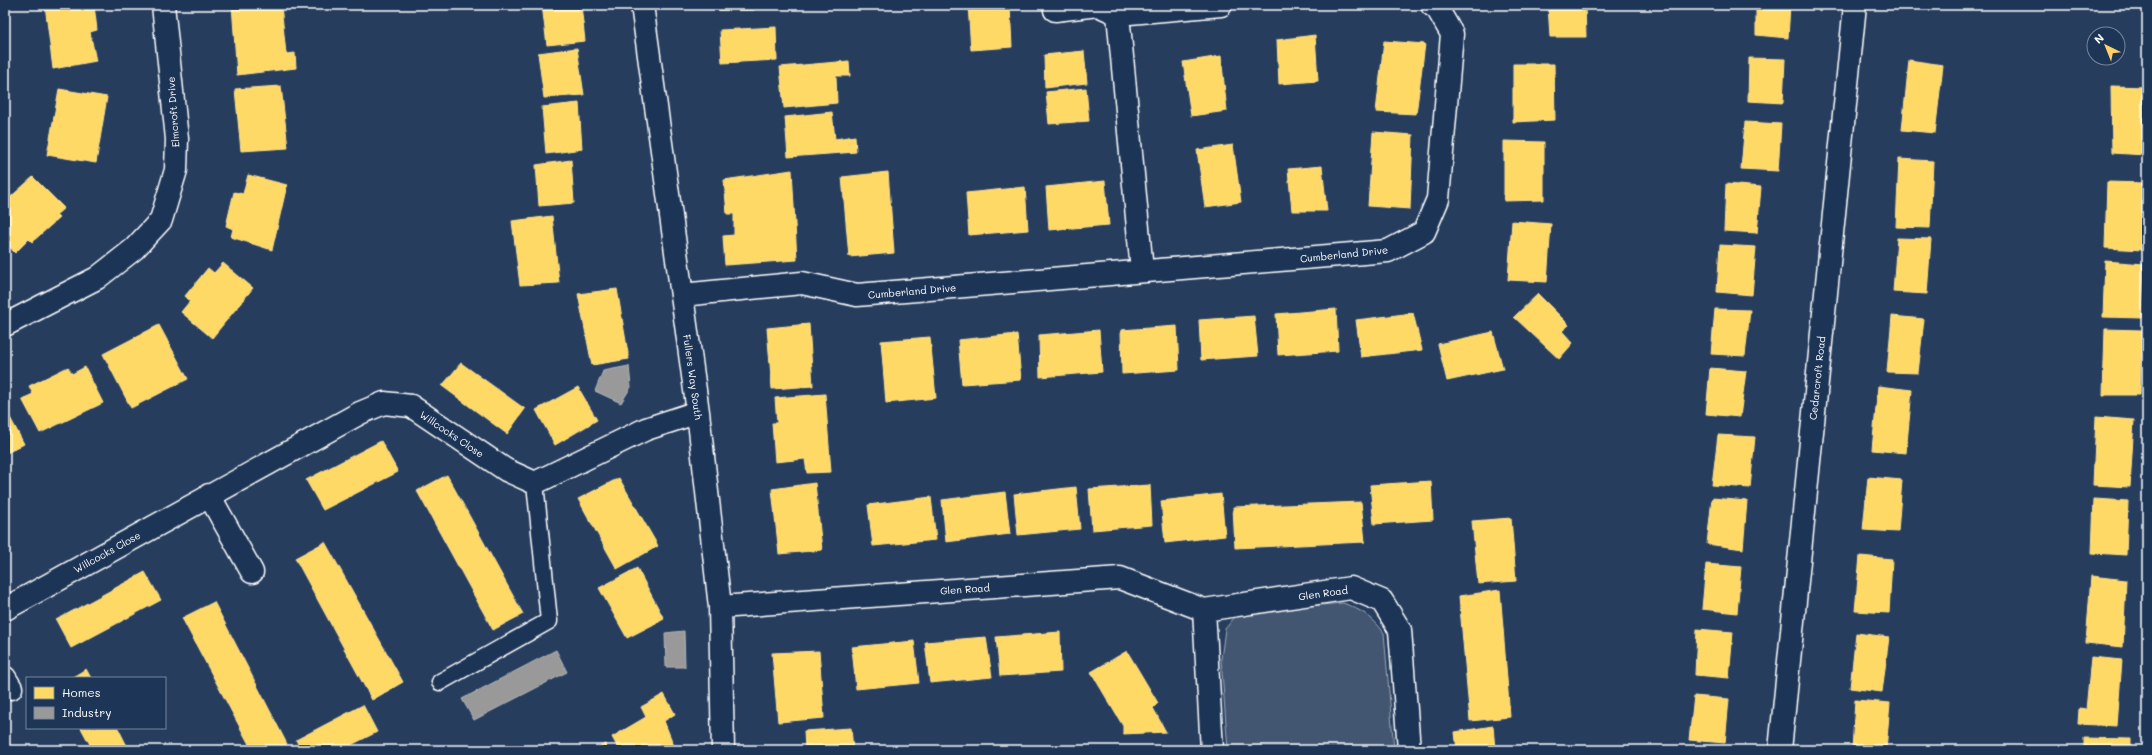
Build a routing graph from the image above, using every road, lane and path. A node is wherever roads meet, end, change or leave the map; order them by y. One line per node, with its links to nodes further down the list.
1 (163, 5): 10 (street, Elmcroft Drive)
2 (642, 5): 9 (street, Fullers Way South)
3 (1221, 5): 7 (street)
4 (1432, 5): 8 (street, Cumberland Drive)
5 (1855, 5): 22 (street, Cedarcroft Road)
6 (1055, 10): 7 (street)
7 (1118, 14): 8 (street)
8 (1142, 272): 9 (street, Cumberland Drive)
9 (682, 295): 11 (street, Fullers Way South)
10 (5, 325)
11 (698, 412): 12 (street); 15 (street, Fullers Way South)
12 (535, 483): 13 (street, Willcocks Close); 18 (lane)
13 (209, 495): 14 (street); 16 (street, Willcocks Close)
14 (252, 572)
15 (720, 607): 17 (street, Glen Road); 19 (street, Fullers Way South)
16 (5, 609)
17 (1204, 610): 20 (street); 21 (street, Glen Road)
18 (440, 682)
19 (722, 750)
20 (1212, 750)
21 (1409, 750)
22 (1780, 750)

